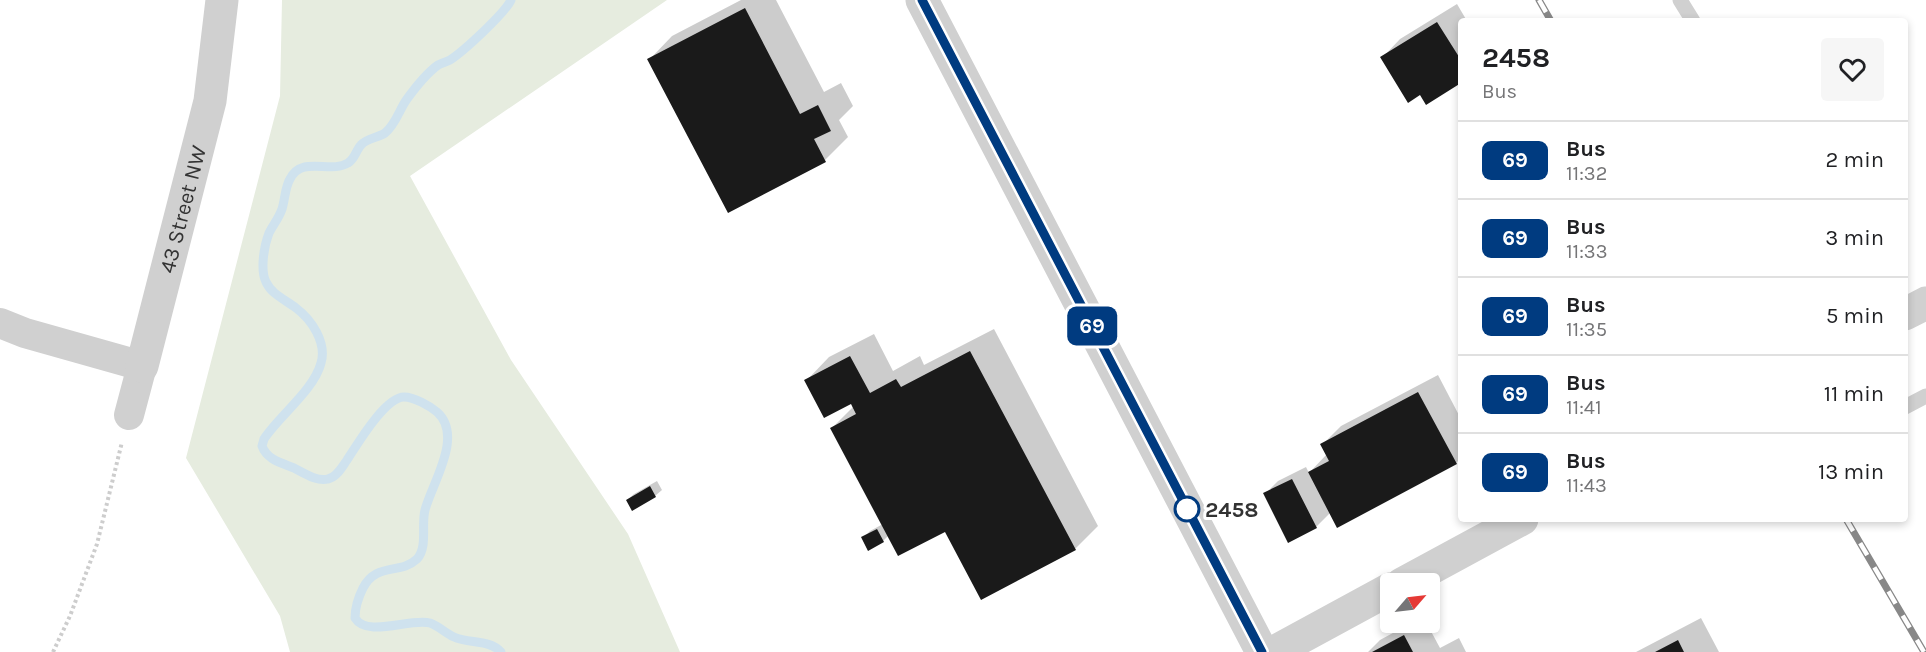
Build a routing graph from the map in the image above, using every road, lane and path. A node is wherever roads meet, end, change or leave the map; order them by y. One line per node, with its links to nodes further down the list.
1 (222, 0): 8 (street, 43 Street NW)
2 (922, 0): 16 (street)
3 (1680, 0): 4 (lane)
4 (1691, 18)
5 (1926, 303): 6 (street)
6 (1908, 312)
7 (0, 323): 8 (street)
8 (142, 366): 11 (street, 43 Street NW)
9 (1926, 396): 10 (lane)
10 (1908, 405)
11 (129, 415): 15 (path)
12 (1516, 522): 13 (street)
13 (1422, 573)
14 (1380, 595): 17 (street)
15 (52, 652)
16 (1262, 652)
17 (1274, 652)

